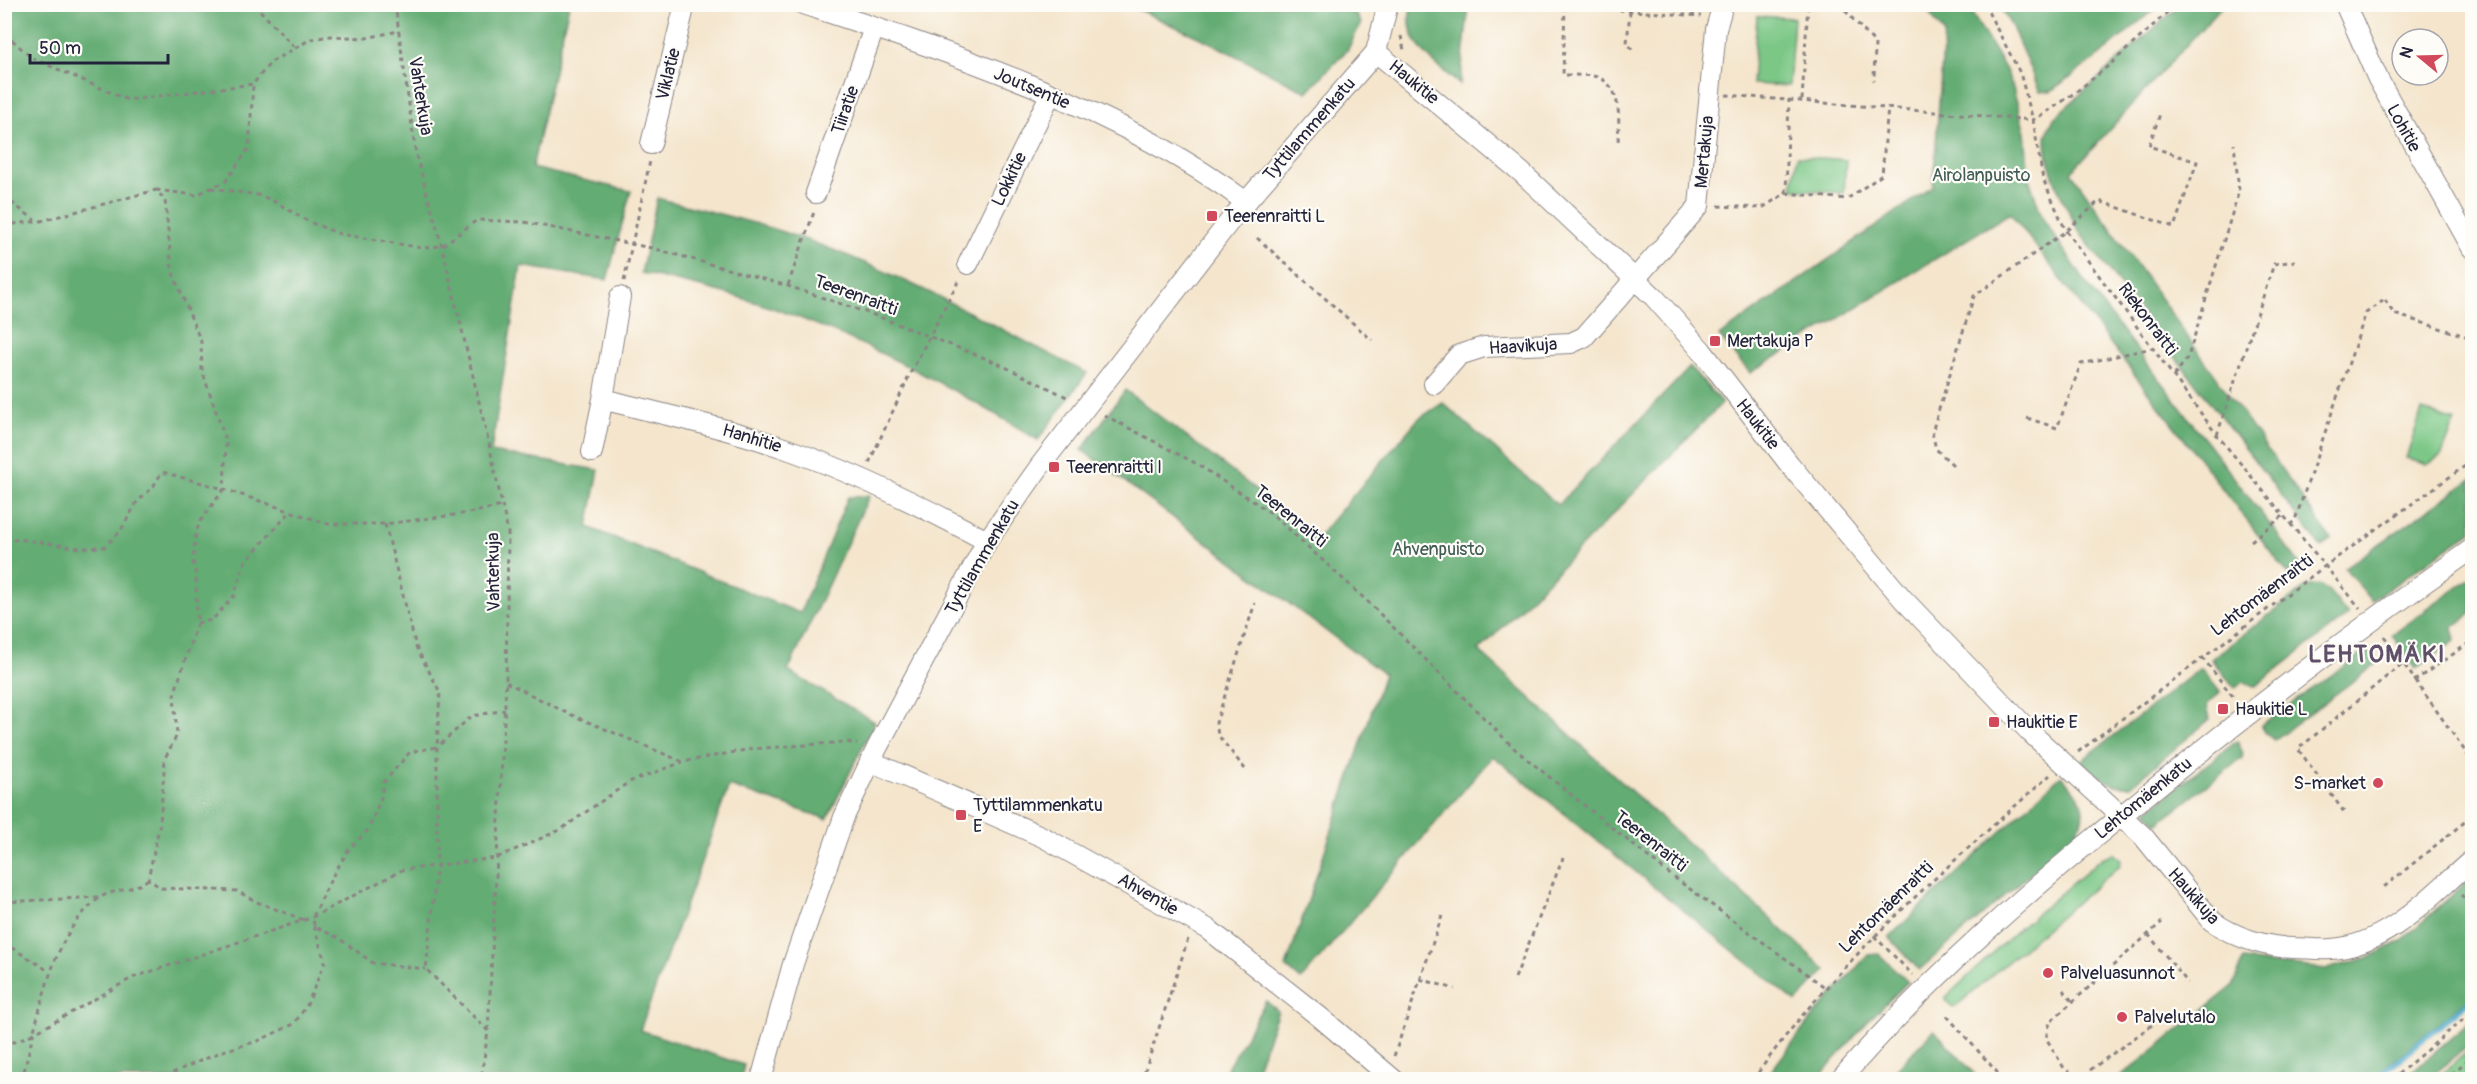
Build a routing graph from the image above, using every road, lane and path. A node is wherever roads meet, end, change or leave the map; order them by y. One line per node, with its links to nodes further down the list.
1 (254, 4): 19 (path)
2 (394, 4): 17 (path, Vahterkuja)
3 (685, 4): 33 (street, Viklatie)
4 (803, 4): 16 (street, Joutsentie)
5 (1388, 4): 21 (street)
6 (1538, 4): 12 (path)
7 (1808, 4): 28 (path)
8 (1839, 4): 23 (path)
9 (1984, 4): 31 (path, Riekonraitti)
10 (2176, 4): 31 (path)
11 (2345, 4): 48 (street, Lohitie)
12 (1565, 6): 13 (path); 32 (path)
13 (1630, 11): 14 (path); 20 (path)
14 (1721, 11): 25 (street, Mertakuja)
15 (4, 24): 18 (path)
16 (874, 28): 26 (street, Joutsentie); 37 (street, Tiiratie)
17 (398, 31): 19 (path); 47 (path, Vahterkuja)
18 (11, 39): 22 (path); 24 (path)
19 (295, 48): 24 (path)
20 (1634, 51)
21 (1376, 52): 40 (street, Tyttilammenkatu); 51 (street, Haukitie)
22 (4, 59)
23 (1874, 81)
24 (253, 84): 35 (path)
25 (1710, 94): 27 (path); 41 (street, Mertakuja)
26 (1050, 95): 40 (street, Joutsentie); 50 (street, Lokkitie)
27 (1789, 99): 28 (path); 38 (path)
28 (1802, 100): 29 (path)
29 (1888, 107): 31 (path); 38 (path)
30 (2160, 114): 44 (path)
31 (2033, 120): 44 (path, Riekonraitti)
32 (1618, 143)
33 (651, 144): 46 (path)
34 (2234, 144): 58 (path)
35 (211, 188): 36 (path); 47 (path)
36 (156, 190): 42 (path); 68 (path)
37 (816, 193): 52 (path)
38 (1786, 193): 41 (path)
39 (4, 197): 42 (path)
40 (1246, 202): 61 (street, Tyttilammenkatu)
41 (1699, 206): 51 (street, Mertakuja)
42 (37, 221): 43 (path)
43 (4, 225)
44 (2066, 231): 57 (path, Riekonraitti); 66 (path)
45 (1257, 238): 56 (path)
46 (632, 244): 47 (path, Teerenraitti); 52 (path, Teerenraitti); 53 (path)
47 (442, 246): 69 (path, Vahterkuja)
48 (2472, 248)
49 (2295, 261): 63 (path)
50 (968, 264): 54 (path)
51 (1635, 278): 59 (street, Haavikuja); 98 (street, Haukitie)
52 (788, 286): 54 (path, Teerenraitti)
53 (620, 297): 60 (street)
54 (930, 337): 61 (path, Teerenraitti); 67 (path)
55 (2472, 338): 73 (path)
56 (1372, 340)
57 (2152, 348): 58 (path, Riekonraitti); 62 (path)
58 (2174, 376): 63 (path, Riekonraitti)
59 (1434, 384)
60 (603, 399): 64 (street); 67 (street, Hanhitie)
61 (1087, 406): 74 (street, Tyttilammenkatu); 125 (path, Teerenraitti)
62 (2026, 418)
63 (2217, 435): 71 (path, Riekonraitti)
64 (592, 452)
65 (2472, 460): 78 (path, Lehtomäenraitti)
66 (1953, 465)
67 (862, 479): 74 (street, Hanhitie)
68 (224, 489): 70 (path); 76 (path); 81 (path)
69 (502, 506): 72 (path); 87 (path, Vahterkuja)
70 (290, 512): 72 (path); 81 (path)
71 (2283, 515): 73 (path, Riekonraitti); 75 (path)
72 (386, 524): 90 (path)
73 (2290, 525): 78 (path, Riekonraitti)
74 (987, 541): 91 (street, Tyttilammenkatu)
75 (2251, 541)
76 (4, 542)
77 (2472, 549): 98 (street, Lehtomäenkatu)
78 (2325, 566): 80 (path, Riekonraitti); 84 (path, Lehtomäenraitti)
79 (1255, 603): 95 (path)
80 (2362, 611)
81 (197, 623): 104 (path)
82 (2381, 632): 85 (path)
83 (2472, 641): 86 (path)
84 (2202, 657): 88 (path); 92 (path, Lehtomäenraitti)
85 (2402, 664): 86 (path); 97 (path)
86 (2414, 681): 93 (path)
87 (506, 682): 89 (path, Vahterkuja); 94 (path)
88 (2230, 704)
89 (505, 710): 90 (path); 100 (path, Vahterkuja)
90 (437, 747): 103 (path); 109 (path)
91 (874, 755): 94 (path); 111 (street, Ahventie); 140 (street, Tyttilammenkatu)
92 (2072, 756)
93 (2472, 761)
94 (683, 762): 100 (path)
95 (1245, 769)
96 (2055, 770): 115 (path, Lehtomäenraitti)
97 (2344, 812)
98 (2121, 816): 102 (street, Haukikuja); 143 (street, Lehtomäenkatu)
99 (2472, 816): 105 (path)
100 (496, 858): 103 (path); 132 (path, Vahterkuja)
101 (1563, 858): 121 (path)
102 (2472, 860)
103 (438, 864): 109 (path); 117 (path)
104 (148, 879): 106 (path); 110 (path)
105 (2384, 887)
106 (100, 897): 107 (path); 118 (path)
107 (4, 902)
108 (1442, 916): 122 (path)
109 (313, 918): 110 (path); 113 (path)
110 (304, 920): 133 (path)
111 (1194, 921): 136 (street, Ahventie); 141 (path)
112 (2162, 922): 114 (path)
113 (314, 926): 117 (path); 138 (path)
114 (2148, 934): 119 (path); 124 (path)
115 (1874, 935): 120 (path); 125 (path, Lehtomäenraitti)
116 (4, 943): 118 (path)
117 (426, 969): 132 (path)
118 (50, 971): 133 (path)
119 (2107, 972): 123 (path); 128 (path)
120 (1913, 975)
121 (1515, 978)
122 (1420, 979): 126 (path); 136 (path)
123 (2112, 980)
124 (2188, 982)
125 (1826, 987): 142 (path, Lehtomäenraitti)
126 (1455, 989)
127 (2063, 990): 128 (path)
128 (2073, 1002): 131 (path)
129 (2472, 1012): 145 (path)
130 (1947, 1016): 144 (path)
131 (2152, 1025)
132 (488, 1031): 139 (path, Vahterkuja)
133 (33, 1034): 134 (path); 137 (path)
134 (4, 1046)
135 (2472, 1056): 146 (path)
136 (1393, 1070)
137 (22, 1080)
138 (156, 1080)
139 (481, 1080)
140 (761, 1080)
141 (1142, 1080)
142 (1753, 1080)
143 (1840, 1080)
144 (2004, 1080)
145 (2391, 1080)
146 (2445, 1080)

